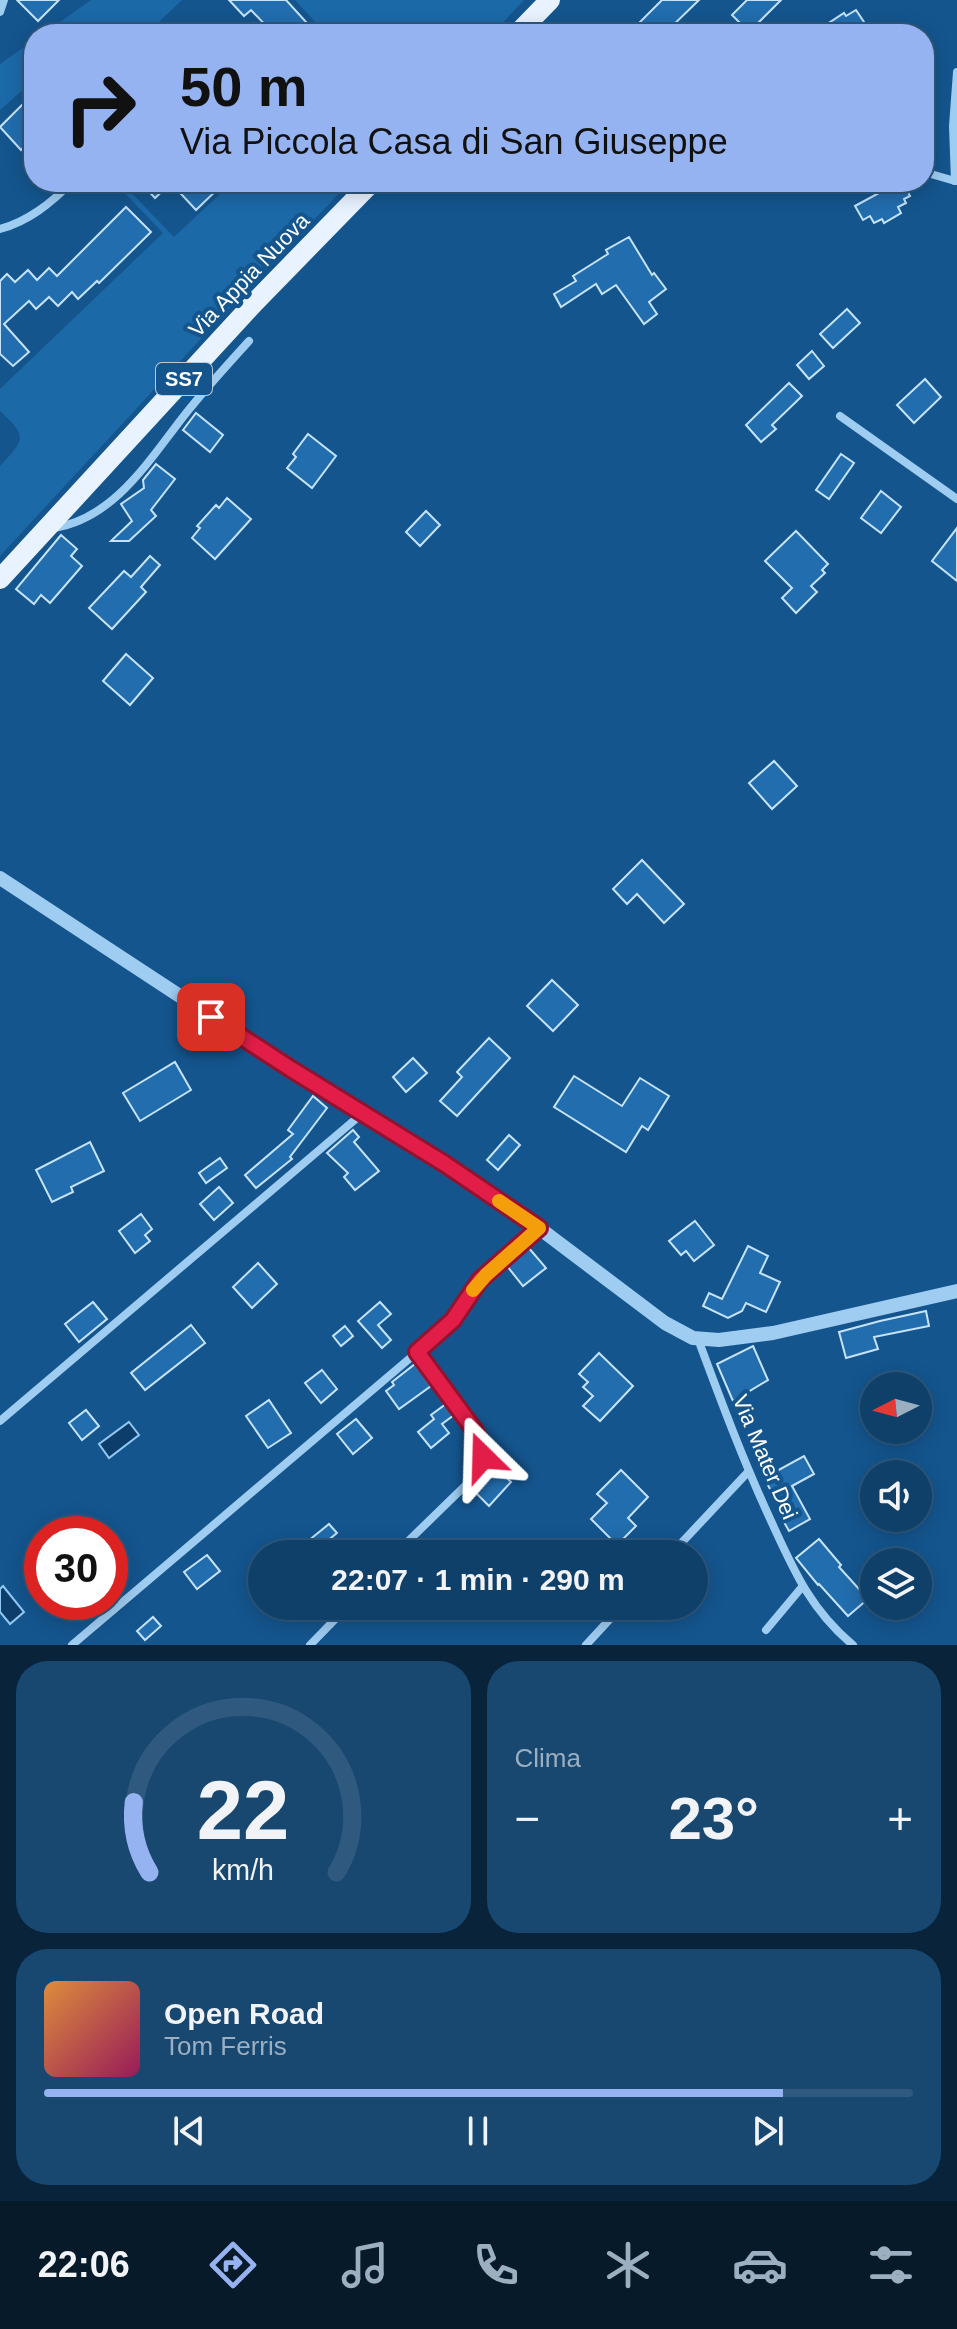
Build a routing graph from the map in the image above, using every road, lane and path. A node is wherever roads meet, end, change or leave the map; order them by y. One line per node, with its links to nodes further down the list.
1 (4, 0): 3 (street)
2 (550, 0): 4 (main road)
3 (0, 12)
4 (527, 24)
5 (957, 72): 7 (street)
6 (934, 175): 7 (street)
7 (956, 182)
8 (61, 192): 10 (street)
9 (362, 192): 14 (main road, Via Appia Nuova / SS7)
10 (0, 229)
11 (249, 341): 14 (street)
12 (840, 416): 13 (street)
13 (957, 499)
14 (45, 530): 15 (main road, Via Appia Nuova / SS7)
15 (0, 579)
16 (0, 878): 17 (street)
17 (364, 1112): 18 (street); 22 (street)
18 (539, 1228): 20 (street); 21 (street)
19 (957, 1291): 20 (street)
20 (698, 1339): 23 (street, Via Mater Dei)
21 (417, 1352): 24 (street); 30 (street)
22 (0, 1421)
23 (748, 1472): 25 (street); 26 (street, Via Mater Dei)
24 (409, 1540)
25 (684, 1540)
26 (802, 1587): 29 (street); 33 (street, Via Mater Dei)
27 (334, 1620): 31 (street)
28 (609, 1620): 32 (street)
29 (766, 1630)
30 (72, 1645)
31 (310, 1645)
32 (586, 1645)
33 (853, 1645)

